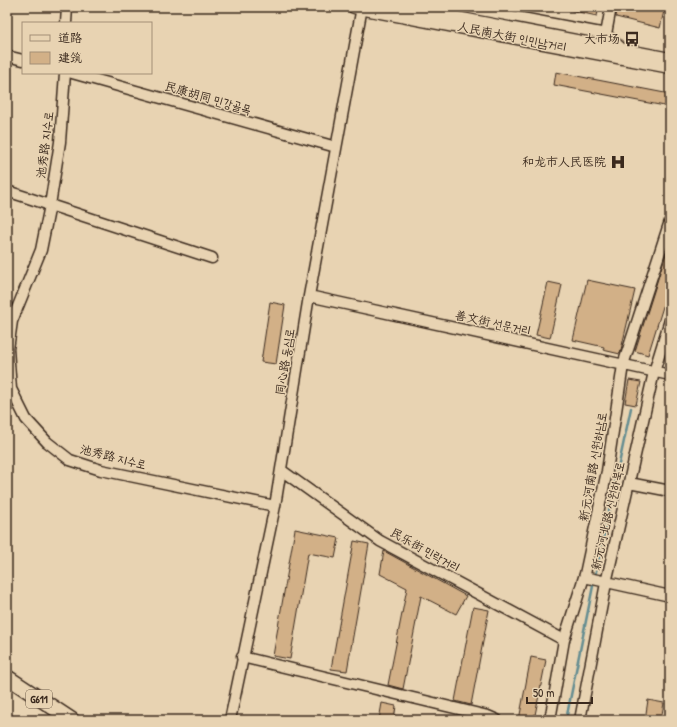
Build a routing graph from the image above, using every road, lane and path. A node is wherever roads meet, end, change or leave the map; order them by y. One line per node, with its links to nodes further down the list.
1 (67, 7): 7 (street)
2 (400, 7): 6 (main road, 人民南大街 인민남거리)
3 (465, 7): 8 (street, 人民南大街 인민남거리)
4 (611, 7): 8 (street)
5 (359, 8): 13 (main road, 人民南大街 인민남거리); 16 (street, 同心路 동심로)
6 (452, 12): 9 (main road, 人民南大街 인민남거리)
7 (66, 22)
8 (606, 34): 9 (street)
9 (622, 49): 11 (main road, 人民南大街 인민남거리)
10 (7, 56): 12 (street)
11 (670, 59)
12 (22, 60)
13 (670, 68)
14 (65, 74): 18 (street, 池秀路 지수로)
15 (76, 74): 16 (street, 民康胡同 민강골목)
16 (336, 148): 21 (street, 同心路 동심로)
17 (7, 191): 18 (street)
18 (50, 205): 20 (street); 29 (street, 池秀路 지수로)
19 (670, 221): 23 (street, 新元河南路 신원하남로)
20 (212, 258)
21 (310, 296): 23 (street, 善文街 선문거리); 26 (street, 同心路 동심로)
22 (670, 320): 24 (street, 新元河北路 신원하북로)
23 (623, 365): 24 (street, 善文街 선문거리); 30 (street, 新元河南路 신원하남로)
24 (654, 372): 25 (street, 善文街 선문거리); 27 (street, 新元河北路 신원하북로)
25 (670, 375)
26 (281, 470): 29 (street, 同心路 동심로); 33 (street, 民乐街 민락거리)
27 (628, 483): 28 (street); 31 (street, 新元河北路 신원하북로)
28 (670, 491)
29 (276, 506): 34 (street, 同心路 동심로)
30 (586, 578): 31 (street); 33 (street, 新元河南路 신원하남로)
31 (603, 582): 32 (street); 40 (street, 新元河北路 신원하북로)
32 (670, 596)
33 (564, 640): 39 (street, 新元河南路 신원하남로)
34 (242, 657): 37 (street, 同心路 동심로); 38 (street)
35 (7, 677): 36 (highway, G611)
36 (72, 720)
37 (230, 720)
38 (496, 720)
39 (550, 720)
40 (580, 720)

